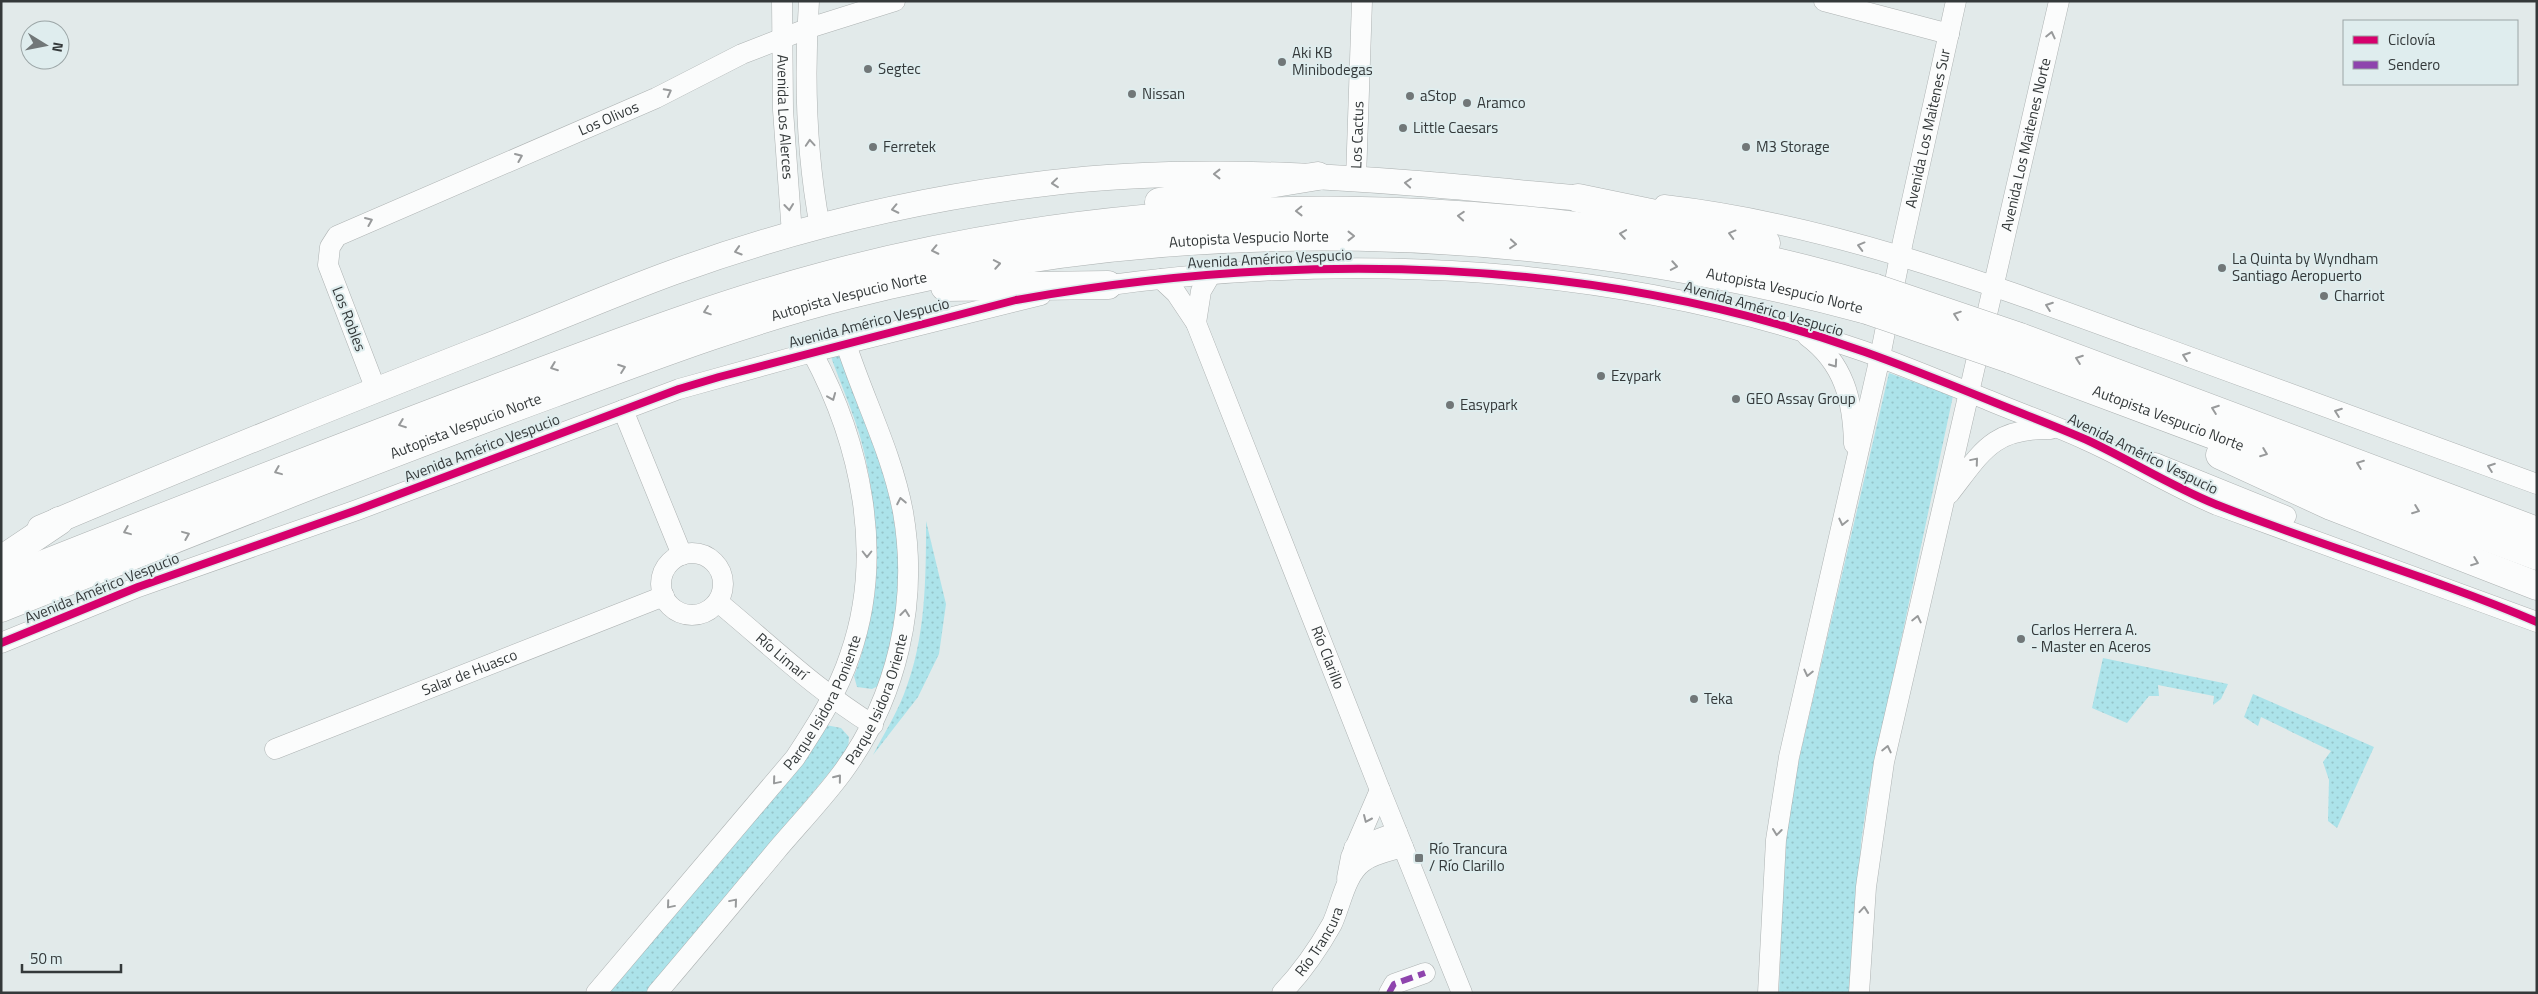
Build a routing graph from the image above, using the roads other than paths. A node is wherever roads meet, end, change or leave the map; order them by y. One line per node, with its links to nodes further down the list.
1 (782, 1): 10 (street, Avenida Los Alerces)
2 (809, 1): 8 (street, Avenida Los Alerces)
3 (895, 1): 8 (street, Los Olivos)
4 (1362, 1): 12 (street, Los Cactus)
5 (1824, 1): 9 (street)
6 (1956, 1): 9 (street, Avenida Los Maitenes Sur)
7 (2059, 1): 22 (street, Avenida Los Maitenes Norte, one-way to 7)
8 (808, 28): 10 (street, Los Olivos); 14 (street, Avenida Los Alerces, one-way to 8)
9 (1949, 34): 18 (street, Avenida Los Maitenes Sur)
10 (781, 39): 16 (street, Avenida Los Alerces, one-way to 16); 17 (street, Los Olivos, one-way to 10)
11 (1318, 176): 12 (main road); 14 (main road, one-way to 14); 15 (highway)
12 (1356, 179): 13 (main road, one-way to 12)
13 (1578, 198): 18 (street, one-way to 13); 23 (highway, one-way to 13)
14 (820, 226): 16 (main road)
15 (1035, 233): 23 (highway, Autopista Vespucio Norte, one-way to 15); 45 (highway, Autopista Vespucio Norte, one-way to 45)
16 (792, 234): 32 (main road, one-way to 32)
17 (330, 247): 32 (street, Los Robles)
18 (1900, 256): 22 (street); 30 (street, Avenida Los Maitenes Sur)
19 (1211, 274): 20 (street, Avenida Américo Vespucio); 25 (street); 26 (street, Avenida Américo Vespucio)
20 (1161, 279): 21 (street, Avenida Américo Vespucio); 25 (street, Río Clarillo)
21 (1108, 285): 24 (highway); 27 (street, Avenida Américo Vespucio)
22 (1994, 286): 33 (street, Avenida Los Maitenes Norte); 37 (street, one-way to 22)
23 (1867, 294): 24 (highway, Autopista Vespucio Norte, one-way to 23); 28 (highway, Autopista Vespucio Norte, bridge)
24 (847, 295): 46 (highway, Autopista Vespucio Norte, one-way to 24)
25 (1196, 322): 57 (street, Río Clarillo)
26 (1799, 331): 30 (street, Avenida Américo Vespucio); 36 (street, one-way to 36)
27 (846, 344): 29 (street, Avenida Américo Vespucio); 55 (street, Parque Isidora Oriente, one-way to 27)
28 (2015, 348): 31 (highway, Autopista Vespucio Norte); 40 (highway, Autopista Vespucio Norte, one-way to 28)
29 (812, 352): 34 (street, Avenida Américo Vespucio); 54 (street, Parque Isidora Poniente, one-way to 54)
30 (1880, 357): 33 (street, Avenida Américo Vespucio); 36 (street, Avenida Los Maitenes Sur)
31 (2087, 387): 43 (highway, Autopista Vespucio Norte, one-way to 43); 47 (highway, one-way to 47)
32 (376, 390): 39 (main road)
33 (1969, 392): 35 (street, Avenida Américo Vespucio); 38 (street, Avenida Los Maitenes Norte)
34 (623, 410): 42 (street); 53 (street, Avenida Américo Vespucio)
35 (2062, 430): 38 (street, one-way to 35); 52 (street, Avenida Américo Vespucio)
36 (1854, 474): 67 (street, one-way to 67)
37 (2537, 484)
38 (1945, 499): 68 (street, Avenida Los Maitenes Norte, one-way to 38)
39 (59, 521): 41 (main road); 44 (highway)
40 (2537, 531)
41 (1, 545)
42 (682, 555): 48 (street); 49 (street)
43 (2537, 556)
44 (1, 560)
45 (1, 581)
46 (59, 585): 50 (highway, Autopista Vespucio Norte); 51 (highway)
47 (2536, 585)
48 (664, 596): 49 (street); 56 (street, Salar de Huasco)
49 (718, 602): 54 (street, Río Limarí)
50 (1, 608)
51 (1, 622)
52 (2537, 622)
53 (1, 642)
54 (831, 698): 55 (street, Río Limarí); 62 (street, Parque Isidora Poniente, one-way to 62)
55 (873, 725): 63 (street, Parque Isidora Oriente, one-way to 55)
56 (275, 749)
57 (1380, 790): 58 (street, Río Clarillo); 59 (street, Río Trancura, one-way to 59)
58 (1400, 840): 59 (street); 60 (street, Río Trancura); 66 (street, Río Clarillo)
59 (1354, 848): 60 (street, Río Trancura)
60 (1347, 885): 64 (street, Río Trancura)
61 (1425, 973): 65 (street)
62 (596, 993)
63 (657, 993)
64 (1282, 993)
65 (1389, 993)
66 (1462, 993)
67 (1768, 993)
68 (1859, 993)

